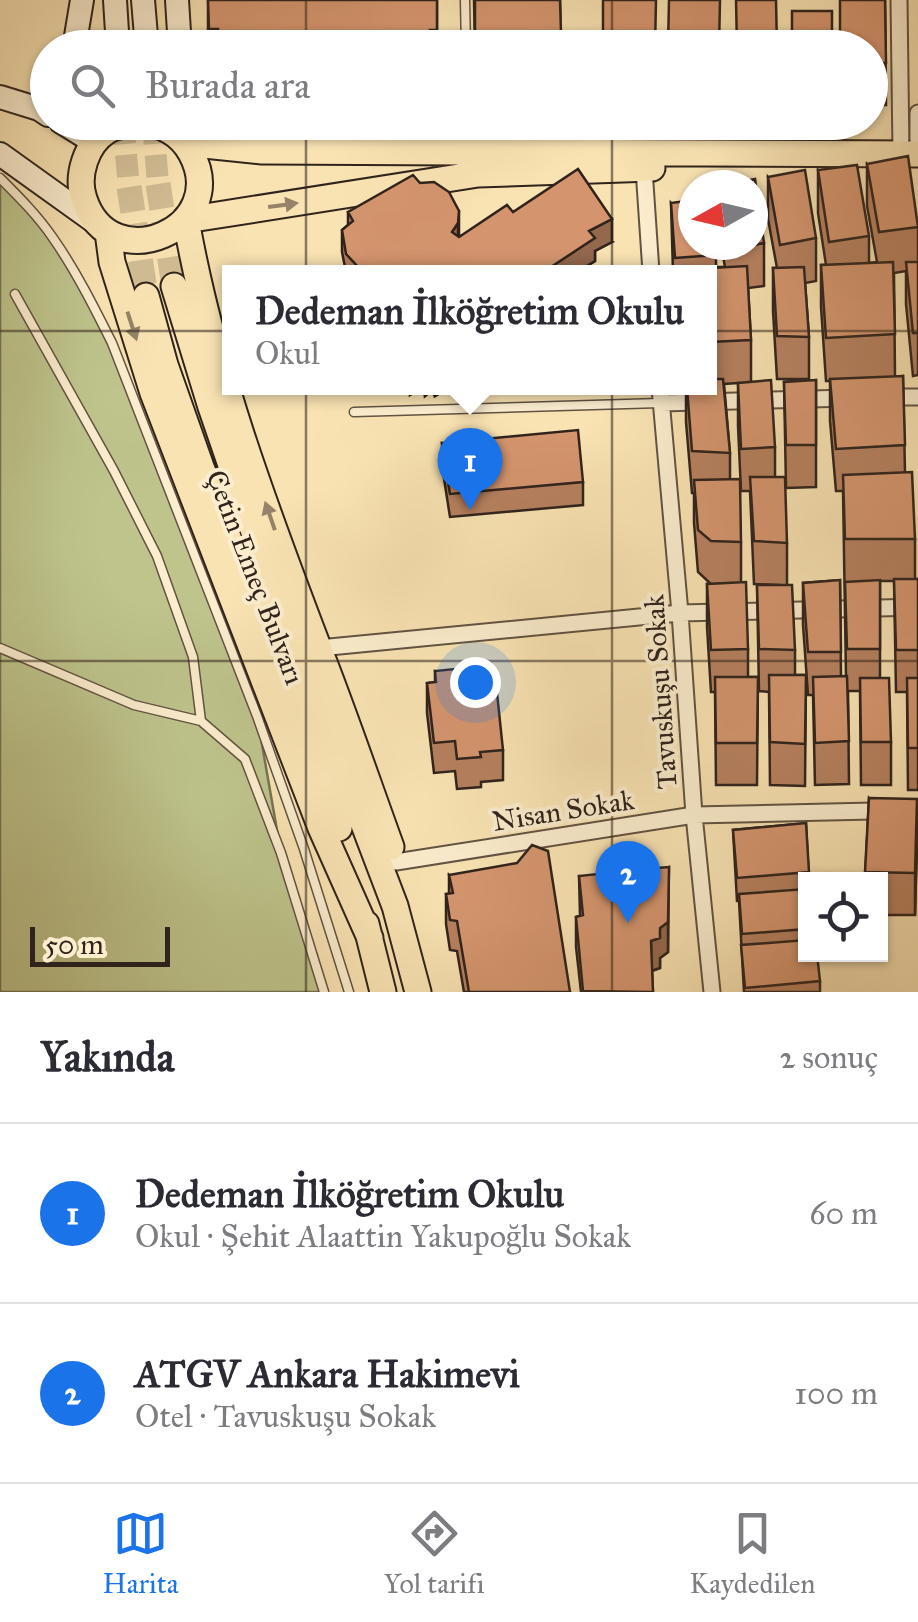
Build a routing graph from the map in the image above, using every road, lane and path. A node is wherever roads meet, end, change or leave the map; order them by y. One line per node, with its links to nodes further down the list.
1 (82, 0): 7 (main road)
2 (116, 0): 8 (main road)
3 (144, 0): 9 (main road)
4 (177, 0): 10 (main road)
5 (465, 0): 11 (lane)
6 (899, 0): 21 (street)
7 (77, 30)
8 (117, 30)
9 (146, 30)
10 (179, 30)
11 (466, 30)
12 (0, 97): 13 (main road)
13 (30, 106)
14 (918, 113): 21 (street)
15 (88, 140): 25 (main road)
16 (187, 140): 24 (main road)
17 (214, 140): 19 (main road)
18 (468, 140): 19 (lane)
19 (468, 151): 22 (main road)
20 (0, 154): 25 (main road)
21 (912, 154): 22 (main road)
22 (643, 161): 24 (main road, one-way to 22); 26 (street)
23 (0, 178): 48 (lane)
24 (186, 220): 25 (main road); 30 (main road, Çetin Emeç Bulvarı, one-way to 24)
25 (104, 229): 46 (main road, Çetin Emeç Bulvarı, one-way to 46)
26 (650, 265)
27 (174, 286): 45 (main road, Çetin Emeç Bulvarı)
28 (14, 294): 41 (lane)
29 (146, 296): 46 (main road, Çetin Emeç Bulvarı)
30 (222, 372)
31 (228, 395): 40 (main road, Çetin Emeç Bulvarı, one-way to 31)
32 (660, 395): 34 (street); 36 (lane); 38 (street, Tavuskuşu Sokak)
33 (918, 397): 35 (street)
34 (859, 398)
35 (878, 398)
36 (354, 412)
37 (918, 608): 38 (street)
38 (680, 613): 40 (street); 43 (street, Tavuskuşu Sokak)
39 (0, 648): 41 (lane)
40 (319, 648): 44 (main road, Çetin Emeç Bulvarı)
41 (201, 720): 47 (lane)
42 (918, 810): 43 (street, Nisan Sokak)
43 (694, 815): 44 (street, Nisan Sokak); 51 (street, Tavuskuşu Sokak)
44 (396, 862): 45 (main road, Çetin Emeç Bulvarı)
45 (395, 906): 50 (main road, Çetin Emeç Bulvarı)
46 (370, 938): 49 (main road, Çetin Emeç Bulvarı)
47 (324, 992)
48 (348, 992)
49 (383, 992)
50 (418, 992)
51 (712, 992)

